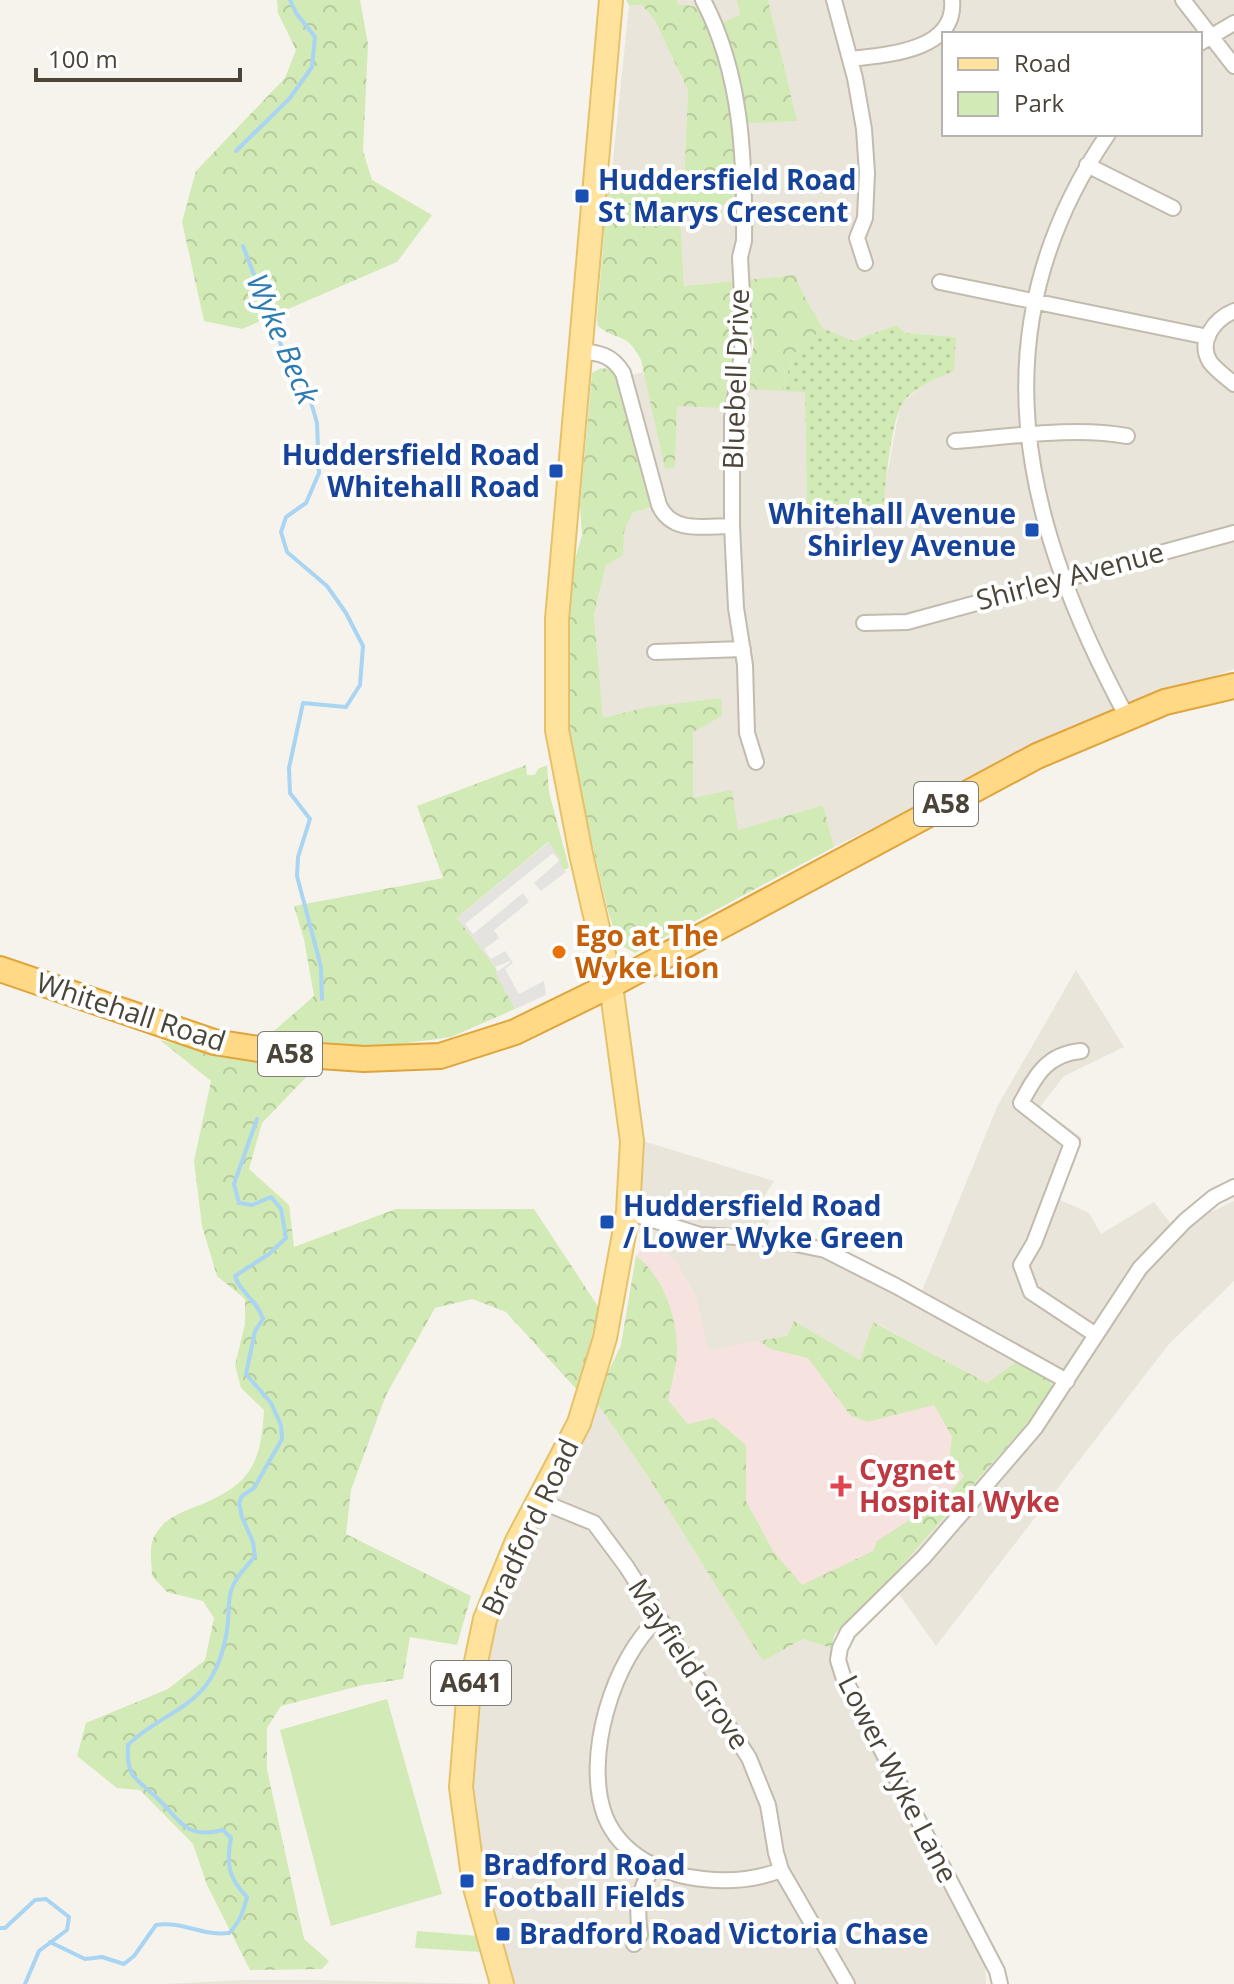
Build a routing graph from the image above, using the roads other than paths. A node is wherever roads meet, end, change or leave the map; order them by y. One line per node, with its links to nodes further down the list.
1 (611, 0): 19 (main road, A641)
2 (703, 0): 24 (street, Bluebell Drive)
3 (834, 0): 9 (street)
4 (952, 0): 9 (street)
5 (1183, 0): 7 (street)
6 (1234, 23): 8 (street)
7 (1200, 32)
8 (1204, 40): 10 (street)
9 (850, 59): 14 (street)
10 (1234, 66)
11 (1107, 136): 12 (street)
12 (1087, 165): 13 (street); 16 (street)
13 (1173, 208)
14 (865, 263)
15 (940, 282): 16 (street)
16 (1036, 301): 18 (street); 21 (street)
17 (1234, 311): 18 (street)
18 (1208, 337): 20 (street)
19 (580, 351): 24 (street); 34 (main road, A641)
20 (1234, 384)
21 (1027, 435): 22 (street); 23 (street); 26 (street)
22 (1127, 436)
23 (955, 441)
24 (732, 526): 28 (street, Bluebell Drive)
25 (1234, 533): 26 (street, Shirley Avenue)
26 (1063, 578): 27 (street, Shirley Avenue); 31 (street)
27 (864, 623)
28 (743, 649): 29 (street); 32 (street, Bluebell Drive)
29 (655, 652)
30 (1234, 686): 31 (highway, Whitehall Road / A58)
31 (1127, 717): 34 (highway, Whitehall Road / A58)
32 (756, 762)
33 (0, 969): 34 (highway, Whitehall Road / A58)
34 (611, 985): 37 (main road, A641)
35 (1081, 1051): 38 (street)
36 (1234, 1187): 38 (street, Lower Wyke Lane)
37 (628, 1212): 39 (street); 40 (main road, Bradford Road / A641)
38 (1096, 1335): 39 (street, Lower Wyke Lane)
39 (1067, 1381): 47 (street, Lower Wyke Lane)
40 (540, 1501): 41 (street, Mayfield Grove); 45 (main road, Bradford Road / A641)
41 (659, 1618): 42 (street); 43 (street, Mayfield Grove)
42 (653, 1867): 43 (street); 44 (street)
43 (781, 1870): 46 (street, Mayfield Grove)
44 (634, 1944)
45 (502, 1984)
46 (847, 1984)
47 (1000, 1984)

